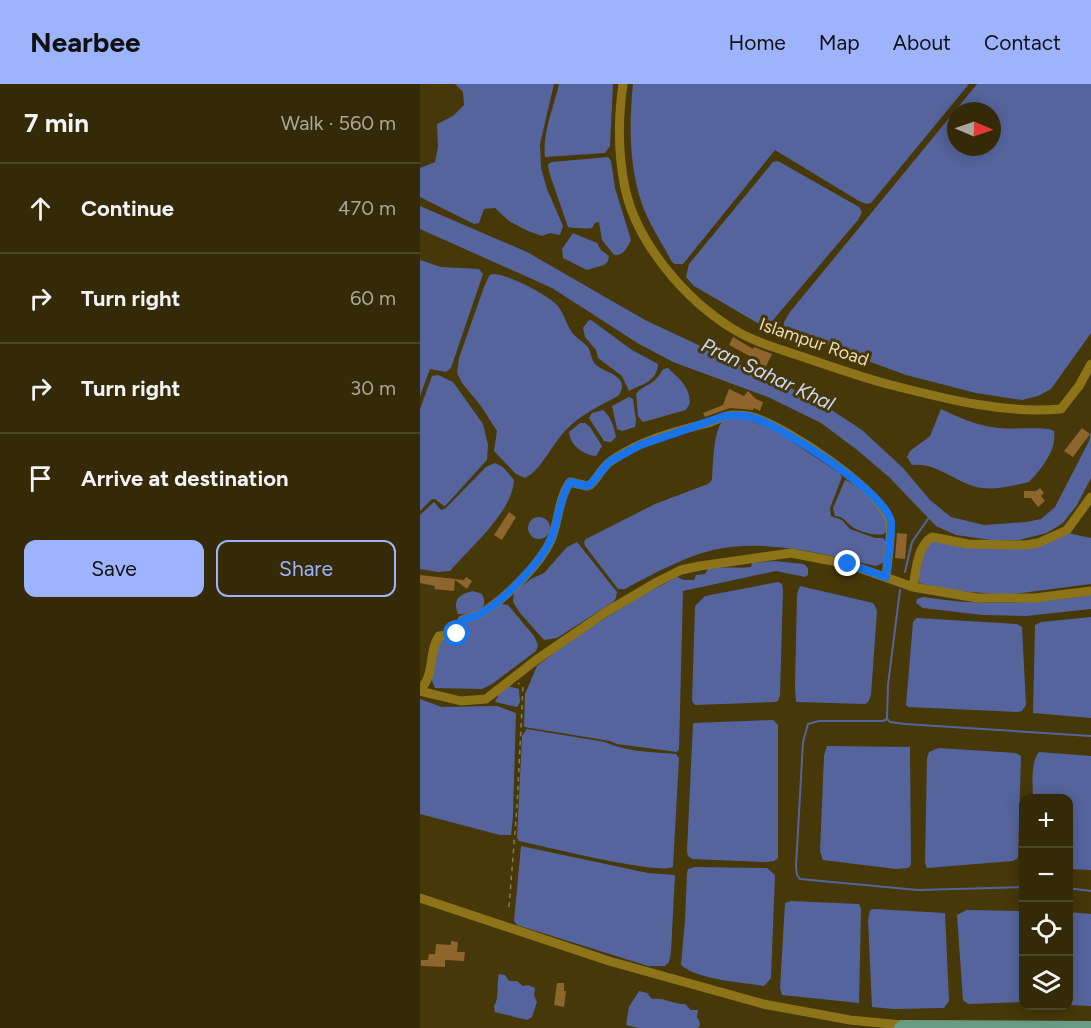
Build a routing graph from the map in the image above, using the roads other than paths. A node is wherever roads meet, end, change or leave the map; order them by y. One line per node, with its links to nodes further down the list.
1 (623, 84): 2 (street, Islampur Road)
2 (1091, 364)
3 (1091, 498): 5 (street)
4 (886, 577): 5 (street); 7 (street); 7 (street)
5 (913, 587): 6 (street)
6 (1091, 591)
7 (420, 690)
8 (420, 898): 9 (street)
9 (900, 1026): 10 (main road)
10 (1091, 1026)

